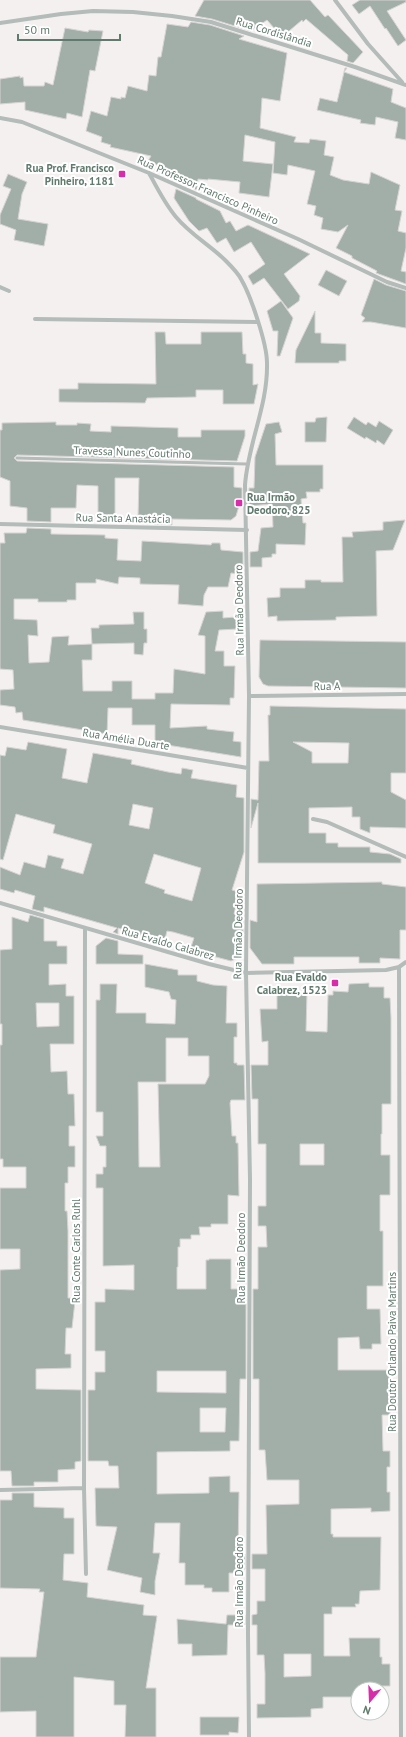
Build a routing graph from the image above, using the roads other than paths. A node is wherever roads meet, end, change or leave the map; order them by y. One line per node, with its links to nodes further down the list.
1 (335, 0): 3 (street)
2 (0, 23): 3 (street, Rua Cordislândia)
3 (404, 84)
4 (0, 118): 5 (street, Rua Professor Francisco Pinheiro)
5 (149, 173): 7 (street, Rua Professor Francisco Pinheiro); 10 (street, Rua Irmão Deodoro)
6 (0, 287): 8 (street)
7 (406, 288)
8 (9, 291)
9 (35, 319): 10 (street)
10 (257, 322): 12 (street, Rua Irmão Deodoro)
11 (17, 458): 12 (lane, Travessa Nunes Coutinho)
12 (246, 464): 14 (street, Rua Irmão Deodoro)
13 (0, 524): 14 (street, Rua Santa Anastácia)
14 (246, 530): 16 (street, Rua Irmão Deodoro)
15 (406, 694): 16 (street, Rua A)
16 (249, 696): 18 (street, Rua Irmão Deodoro)
17 (0, 727): 18 (street, Rua Amélia Duarte)
18 (248, 768): 25 (street, Rua Irmão Deodoro)
19 (313, 819): 20 (street)
20 (406, 857)
21 (0, 903): 22 (street, Rua Evaldo Calabrez)
22 (85, 929): 25 (street, Rua Evaldo Calabrez); 26 (street, Rua Conte Carlos Ruhl)
23 (406, 962): 24 (street, Rua Evaldo Calabrez)
24 (399, 967): 25 (street, Rua Evaldo Calabrez); 30 (street, Rua Doutor Orlando Paiva Martins)
25 (246, 973): 29 (street, Rua Irmão Deodoro)
26 (84, 1488): 27 (street); 28 (street, Rua Conte Carlos Ruhl)
27 (0, 1490)
28 (86, 1574)
29 (249, 1737)
30 (401, 1737)

